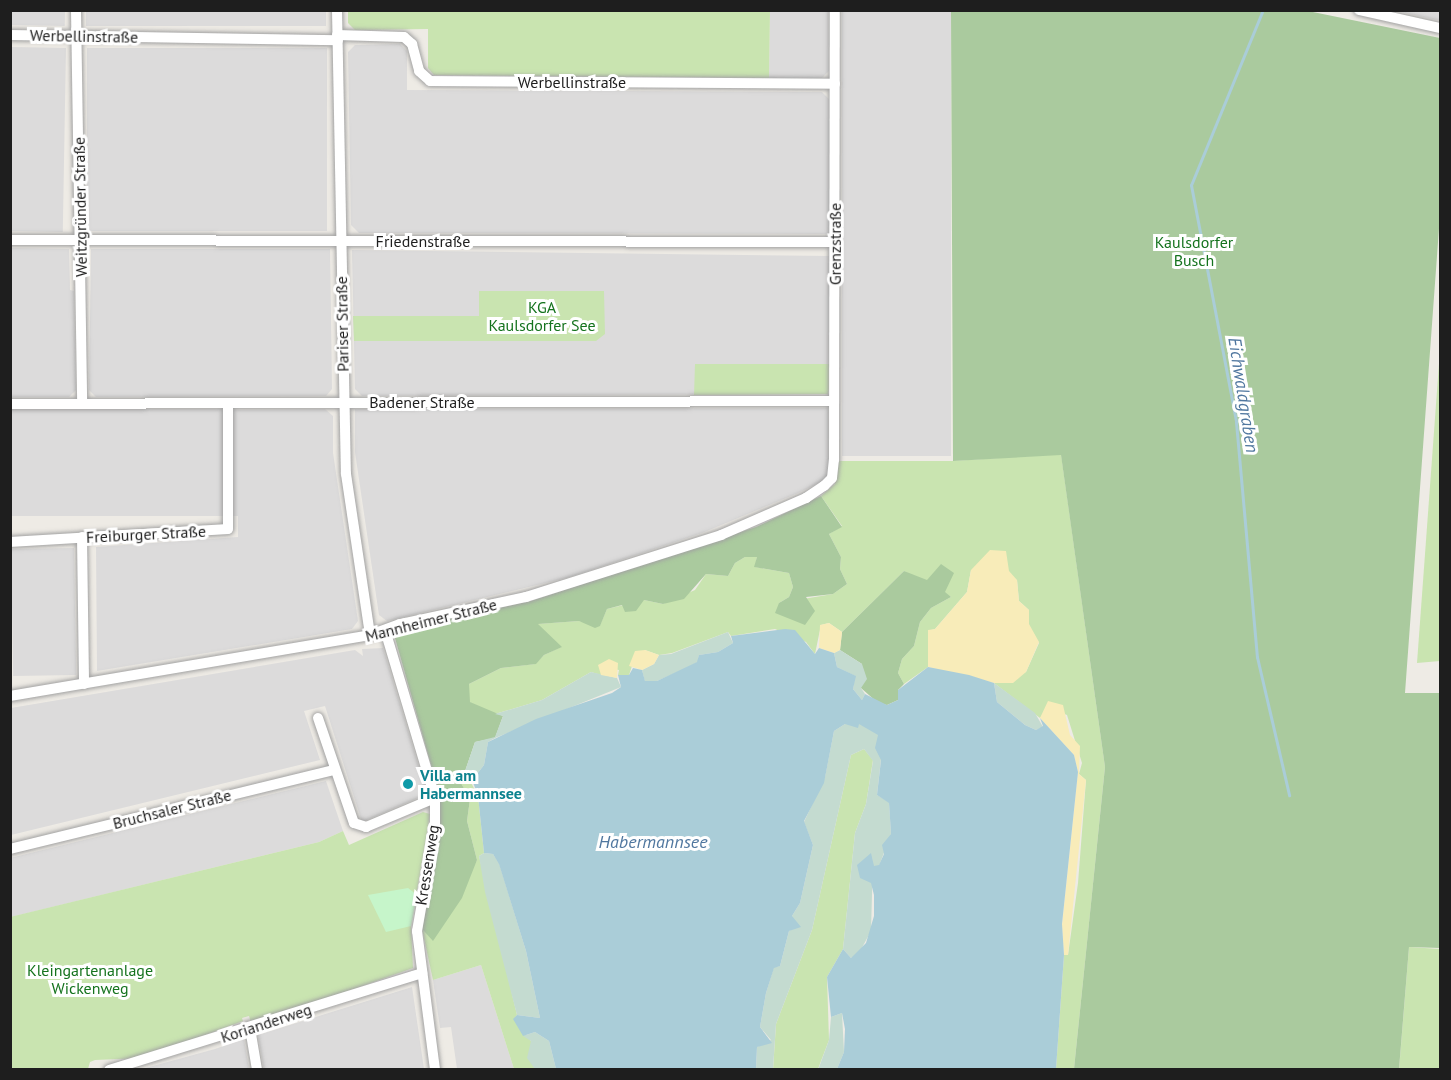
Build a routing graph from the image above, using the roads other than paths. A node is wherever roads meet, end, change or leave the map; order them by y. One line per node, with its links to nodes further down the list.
1 (76, 10): 8 (street, Weitzgründer Straße)
2 (337, 10): 9 (street, Pariser Straße)
3 (835, 10): 10 (street, Grenzstraße)
4 (1359, 10): 5 (street)
5 (1372, 12): 6 (street)
6 (1440, 28)
7 (10, 35): 8 (street, Werbellinstraße)
8 (76, 36): 9 (street, Werbellinstraße); 12 (street, Weitzgründer Straße)
9 (338, 37): 10 (street, Werbellinstraße); 13 (street, Pariser Straße)
10 (834, 84): 14 (street, Grenzstraße)
11 (10, 240): 12 (street, Friedenstraße)
12 (81, 240): 13 (street, Friedenstraße); 16 (street, Weitzgründer Straße)
13 (341, 241): 14 (street, Friedenstraße); 18 (street, Pariser Straße)
14 (835, 242): 15 (street, Grenzstraße)
15 (834, 401): 18 (street, Badener Straße); 20 (street, Grenzstraße)
16 (82, 403): 17 (street, Badener Straße); 19 (street, Badener Straße)
17 (228, 403): 18 (street, Badener Straße); 21 (street, Freiburger Straße)
18 (342, 403): 24 (street, Pariser Straße)
19 (10, 404)
20 (832, 478): 23 (street, Mannheimer Straße)
21 (82, 537): 22 (street, Freiburger Straße); 25 (street)
22 (10, 542)
23 (385, 630): 24 (street, Mannheimer Straße); 29 (street, Kressenweg)
24 (370, 635): 25 (street, Mannheimer Straße)
25 (84, 684): 26 (street, Mannheimer Straße)
26 (10, 696)
27 (318, 718): 28 (street)
28 (333, 770): 29 (street); 30 (street, Bruchsaler Straße)
29 (435, 798): 31 (street, Kressenweg)
30 (10, 849)
31 (422, 973): 32 (street, Korianderweg); 35 (street, Kressenweg)
32 (250, 1029): 33 (street, Korianderweg); 34 (street)
33 (109, 1070)
34 (257, 1070)
35 (435, 1070)

